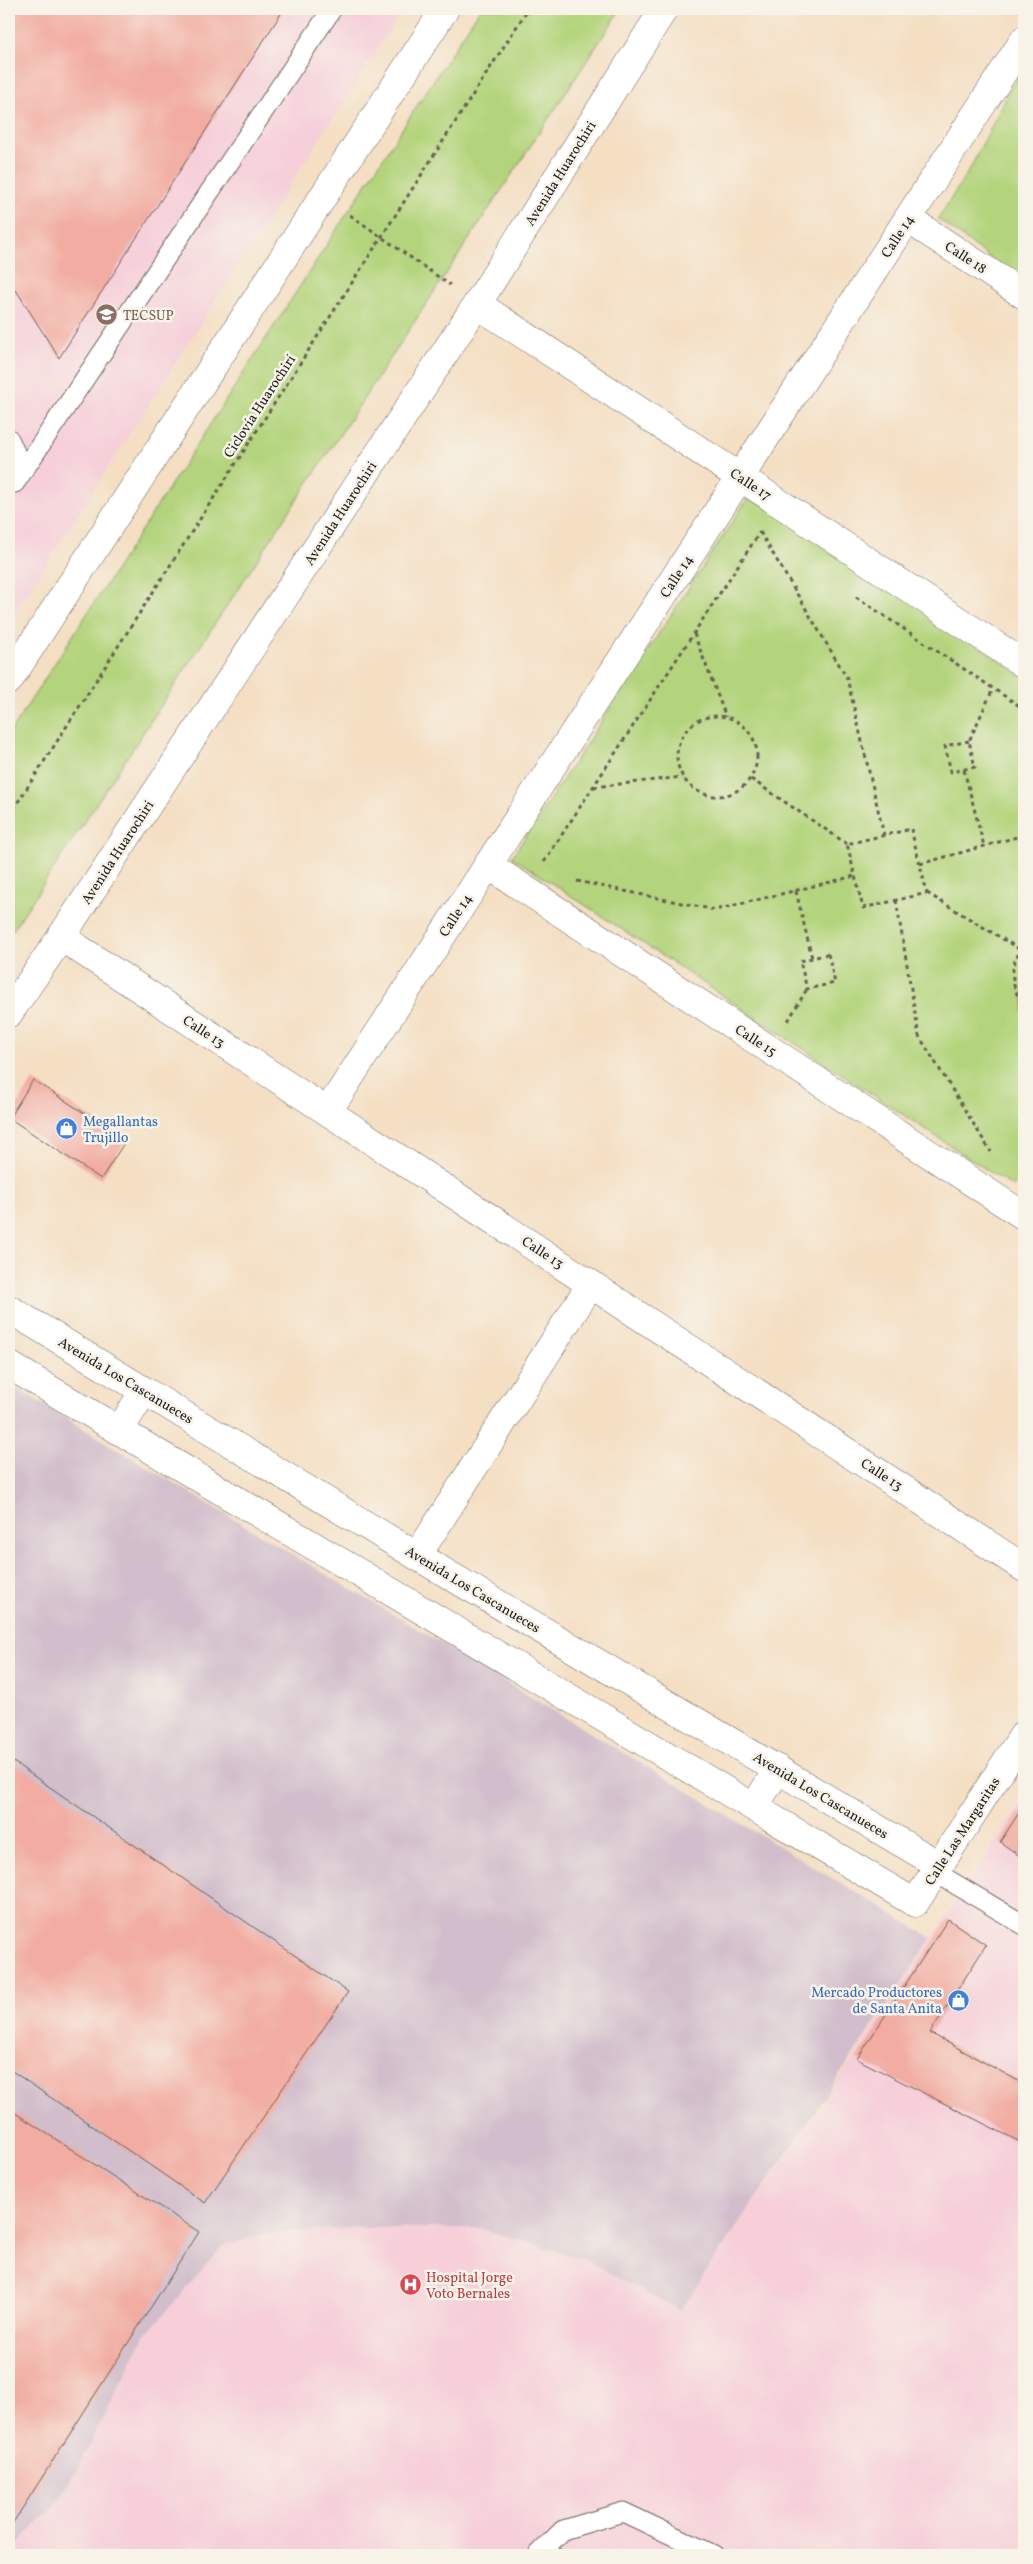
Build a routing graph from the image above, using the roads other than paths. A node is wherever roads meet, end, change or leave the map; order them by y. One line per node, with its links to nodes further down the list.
1 (332, 9): 10 (lane)
2 (445, 9): 12 (street)
3 (664, 9): 7 (street, Avenida Huarochiri)
4 (1024, 40): 5 (street, Calle 14)
5 (908, 218): 6 (street, Calle 18); 9 (street, Calle 14)
6 (1024, 295)
7 (477, 304): 9 (street, Calle 17); 14 (street, Avenida Huarochiri)
8 (9, 439): 10 (lane)
9 (740, 477): 11 (street, Calle 17); 13 (street, Calle 14)
10 (12, 487)
11 (1024, 664)
12 (9, 680)
13 (488, 865): 16 (street, Calle 14); 17 (street, Calle 15)
14 (61, 937): 15 (street, Avenida Huarochiri); 16 (street, Calle 13)
15 (9, 1013)
16 (328, 1111): 18 (street, Calle 13)
17 (1024, 1215)
18 (591, 1284): 23 (street); 24 (street, Calle 13)
19 (9, 1309): 21 (street, Avenida Los Cascanueces)
20 (9, 1365): 22 (street)
21 (144, 1391): 22 (street); 23 (street, Avenida Los Cascanueces)
22 (119, 1430): 26 (street)
23 (417, 1556): 25 (street, Avenida Los Cascanueces)
24 (1024, 1568)
25 (623, 1678): 26 (street); 28 (street, Avenida Los Cascanueces)
26 (602, 1717): 29 (street)
27 (1024, 1734): 30 (street, Calle Las Margaritas)
28 (778, 1769): 29 (street); 30 (street, Avenida Los Cascanueces)
29 (754, 1807): 30 (street, Calle Las Margaritas)
30 (937, 1869): 31 (lane)
31 (1024, 1925)
32 (538, 2555): 33 (lane)
33 (714, 2555)

